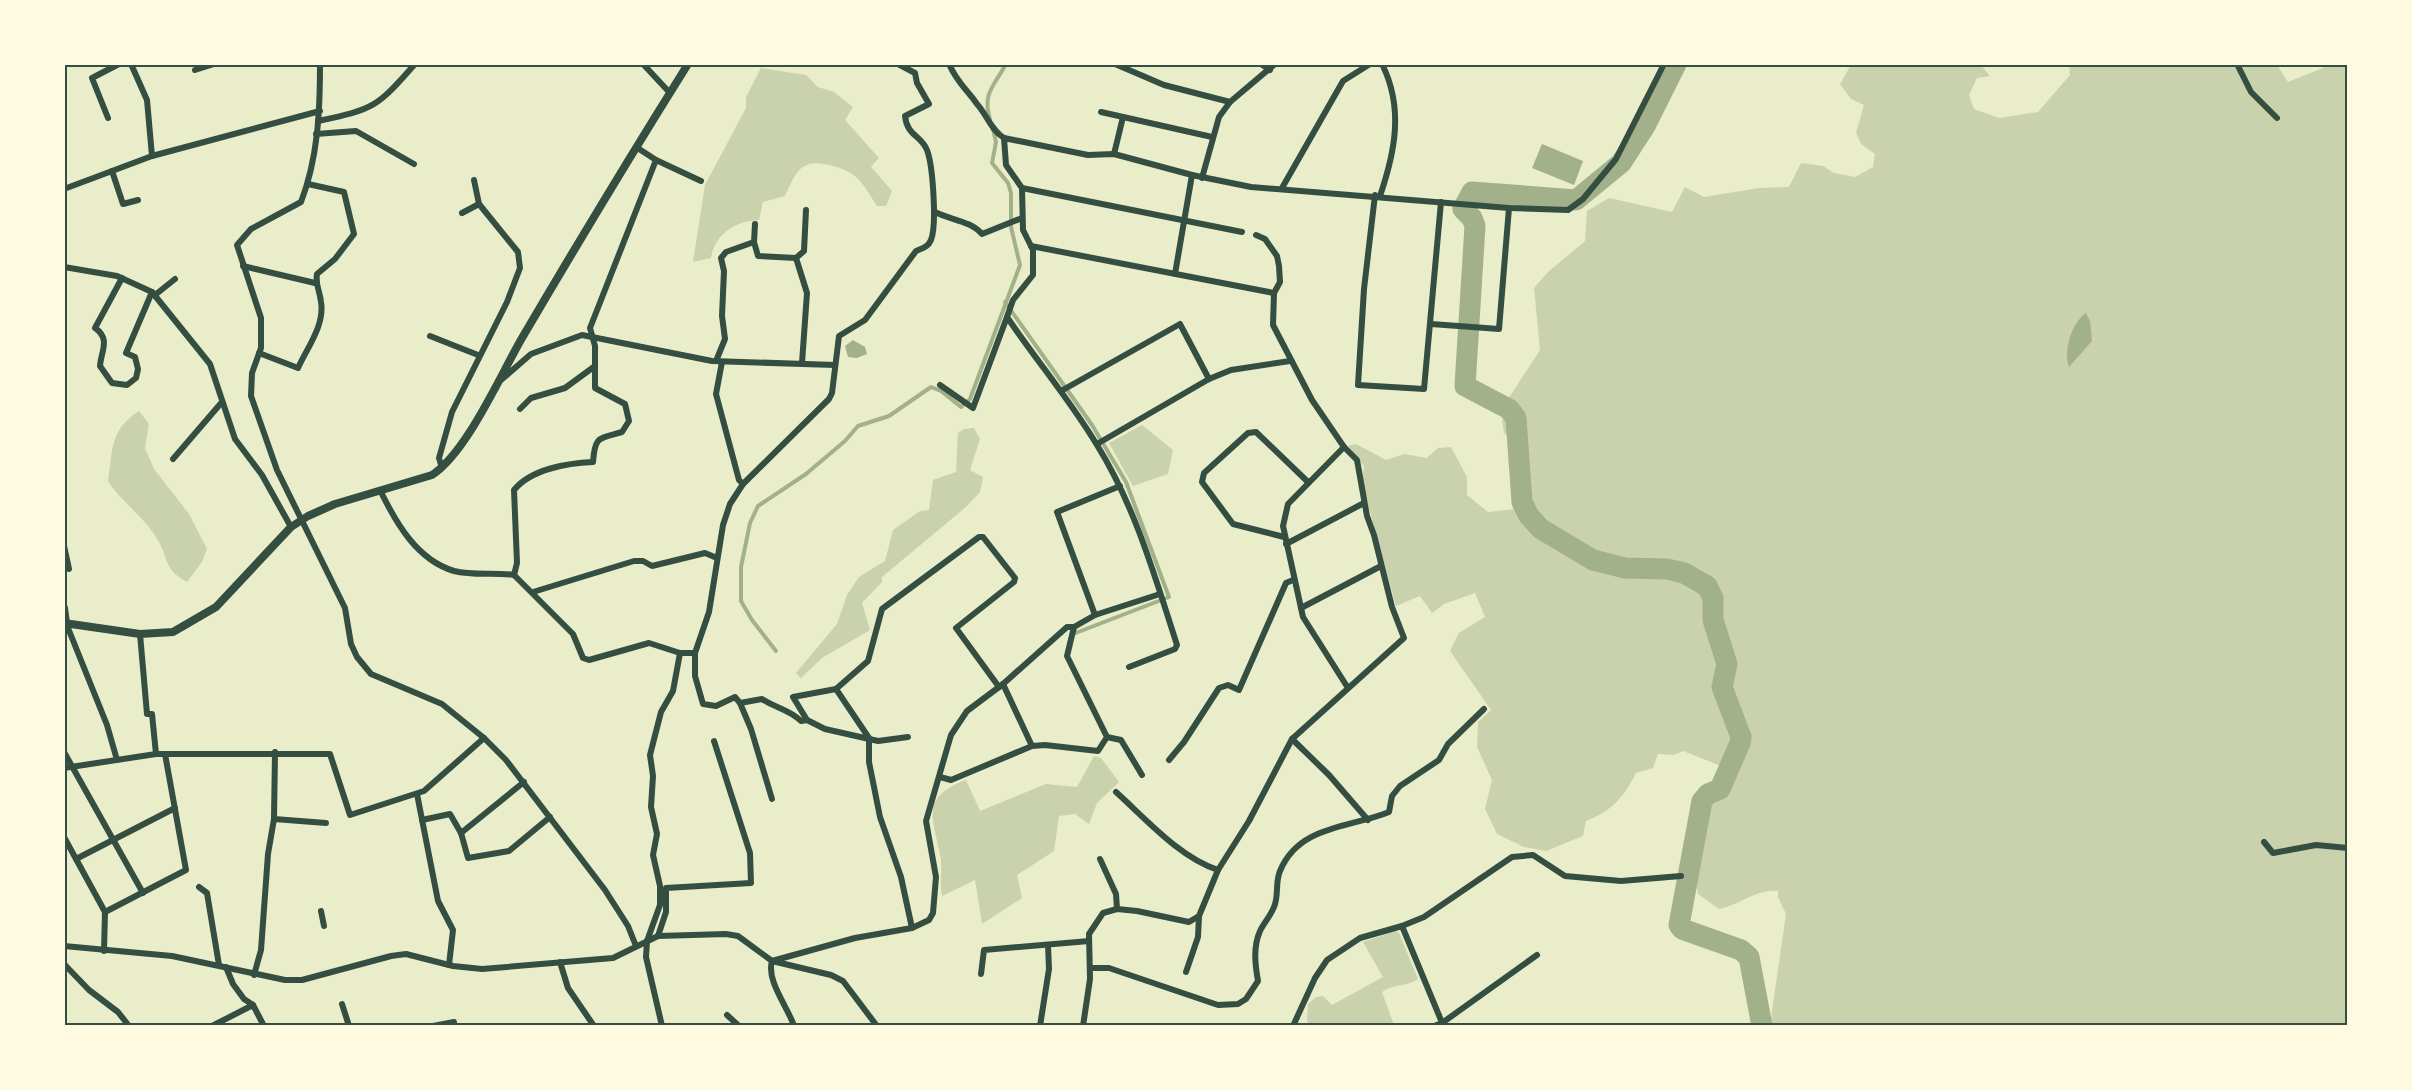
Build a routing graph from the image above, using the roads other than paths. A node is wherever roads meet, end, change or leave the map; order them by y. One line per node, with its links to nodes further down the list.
1 (119, 64): 23 (street)
2 (130, 64): 31 (street)
3 (214, 64): 17 (street)
4 (320, 64): 20 (street)
5 (415, 64): 25 (street)
6 (643, 64): 18 (street)
7 (688, 64): 18 (street)
8 (898, 64): 49 (street)
9 (949, 64): 28 (street)
10 (1115, 64): 19 (street)
11 (1261, 64): 16 (street)
12 (1370, 64): 41 (street)
13 (1382, 64): 43 (street)
14 (1664, 64): 47 (street)
15 (2237, 64): 24 (street)
16 (1273, 67): 19 (street)
17 (195, 70)
18 (670, 93): 29 (street)
19 (1230, 102): 27 (street)
20 (320, 111): 25 (street); 31 (street)
21 (1101, 112): 22 (street)
22 (1123, 117): 27 (street); 30 (street)
23 (108, 118)
24 (2277, 118)
25 (318, 121): 26 (street)
26 (316, 134): 33 (street); 39 (street)
27 (1212, 137): 36 (street)
28 (1004, 138): 30 (street); 40 (street)
29 (636, 147): 32 (street); 80 (street)
30 (1114, 154): 35 (street)
31 (152, 156): 34 (street)
32 (656, 160): 38 (street); 70 (street)
33 (414, 164)
34 (112, 171): 42 (street); 44 (street)
35 (1191, 175): 36 (street); 52 (street)
36 (1202, 178): 41 (street)
37 (474, 180): 46 (street)
38 (700, 181)
39 (308, 184): 59 (street); 64 (street)
40 (1022, 188): 51 (street); 52 (street)
41 (1282, 188): 43 (street)
42 (64, 189)
43 (1378, 196): 45 (street); 68 (street)
44 (138, 200)
45 (1441, 202): 47 (street); 68 (street)
46 (479, 204): 50 (street); 72 (street)
47 (1509, 208): 68 (street)
48 (806, 210): 58 (street)
49 (935, 212): 51 (street); 76 (street)
50 (462, 213)
51 (1022, 218): 57 (street)
52 (1183, 221): 54 (street); 61 (street)
53 (755, 224): 56 (street)
54 (1242, 232)
55 (1256, 235): 65 (street)
56 (754, 242): 58 (street); 74 (street)
57 (1031, 246): 61 (street); 67 (street)
58 (796, 258): 75 (street)
59 (243, 266): 64 (street); 71 (street)
60 (64, 267): 62 (street)
61 (1175, 274): 65 (street)
62 (122, 278): 66 (street); 66 (street)
63 (175, 279): 66 (street)
64 (315, 283): 71 (street)
65 (1274, 293): 73 (street)
66 (153, 294): 82 (street)
67 (1007, 317): 79 (street); 81 (street)
68 (1431, 324)
69 (430, 336): 72 (street)
70 (592, 336): 74 (street); 77 (street); 80 (street)
71 (259, 353): 88 (street)
72 (478, 355): 87 (street)
73 (1290, 361): 78 (street); 85 (street)
74 (719, 362): 75 (street); 91 (street)
75 (802, 363): 76 (street)
76 (835, 365): 91 (street)
77 (595, 366): 83 (street); 101 (street)
78 (1209, 379): 81 (street); 84 (street)
79 (940, 385)
80 (494, 387): 87 (street)
81 (1061, 391): 84 (street)
82 (222, 402): 86 (street); 89 (street)
83 (520, 409)
84 (1097, 444): 92 (street)
85 (1344, 447): 90 (street); 94 (street)
86 (173, 459)
87 (442, 468): 93 (street)
88 (277, 470): 89 (street); 122 (street)
89 (262, 475): 95 (street)
90 (1308, 482): 96 (street); 96 (street)
91 (743, 484): 98 (street)
92 (1120, 486): 104 (street); 107 (street)
93 (380, 490): 95 (street); 101 (street)
94 (1364, 503): 96 (street); 99 (street)
95 (291, 527): 110 (street)
96 (1285, 541): 102 (street)
97 (64, 546): 100 (street)
98 (717, 558): 103 (street); 112 (street)
99 (1381, 566): 106 (street); 115 (street)
100 (69, 569)
101 (514, 575): 103 (street)
102 (1293, 580): 106 (street); 131 (street)
103 (533, 592): 111 (street)
104 (1160, 594): 107 (street); 113 (street)
105 (64, 608): 108 (street)
106 (1301, 608): 115 (street)
107 (1095, 615): 109 (street)
108 (65, 623): 110 (street); 132 (street)
109 (1074, 627): 114 (street); 121 (street)
110 (140, 634): 130 (street)
111 (680, 653): 112 (street); 165 (street)
112 (695, 653): 117 (street)
113 (1129, 667)
114 (1001, 685): 116 (street); 126 (street); 135 (street)
115 (1348, 688): 124 (street)
116 (836, 689): 119 (street); 123 (street)
117 (740, 703): 119 (street); 139 (street)
118 (1484, 709): 144 (street)
119 (807, 720): 123 (street)
120 (908, 737): 123 (street)
121 (1107, 737): 126 (street); 134 (street)
122 (484, 738): 136 (street); 138 (street)
123 (869, 738): 163 (street)
124 (1292, 739): 144 (street); 153 (street)
125 (714, 741): 164 (street)
126 (1032, 746): 135 (street)
127 (64, 752): 133 (street)
128 (275, 752): 129 (street); 138 (street); 142 (street)
129 (165, 753): 130 (street); 140 (street)
130 (156, 754): 132 (street)
131 (1169, 759)
132 (117, 760): 133 (street)
133 (68, 767): 148 (street)
134 (1142, 775)
135 (940, 777): 163 (street)
136 (524, 782): 141 (street); 146 (street)
137 (1116, 792): 153 (street)
138 (417, 794): 143 (street)
139 (772, 799)
140 (175, 808): 148 (street); 156 (street)
141 (550, 817): 146 (street); 169 (street)
142 (274, 819): 145 (street); 180 (street)
143 (422, 820): 146 (street); 175 (street)
144 (1368, 820): 177 (street)
145 (326, 823)
146 (461, 833)
147 (64, 837): 151 (street)
148 (113, 840): 151 (street); 156 (street)
149 (2264, 842): 150 (street)
150 (2348, 848)
151 (76, 859): 159 (street)
152 (1100, 859): 157 (street)
153 (1218, 870): 160 (street)
154 (1681, 876): 162 (street)
155 (199, 887): 176 (street)
156 (143, 893): 159 (street)
157 (1116, 909): 160 (street); 166 (street)
158 (321, 911): 161 (street)
159 (105, 912): 170 (street)
160 (1199, 916): 178 (street)
161 (324, 926)
162 (1402, 926): 185 (street); 198 (street)
163 (912, 928): 172 (street)
164 (658, 936): 165 (street); 172 (street)
165 (647, 941): 169 (street); 192 (street)
166 (1089, 941): 167 (street); 177 (street)
167 (1048, 945): 179 (street); 196 (street)
168 (64, 946): 170 (street)
169 (636, 946): 173 (street)
170 (104, 951): 176 (street)
171 (1537, 955): 185 (street)
172 (772, 961): 194 (street); 195 (street)
173 (560, 962): 175 (street); 191 (street)
174 (64, 964): 186 (street)
175 (449, 965): 180 (street)
176 (223, 966): 180 (street); 182 (street)
177 (1090, 968): 197 (street)
178 (1186, 972)
179 (981, 974)
180 (254, 975)
181 (342, 1004): 189 (street)
182 (253, 1005): 187 (street); 188 (street)
183 (727, 1015): 193 (street)
184 (454, 1022): 190 (street)
185 (1440, 1025)
186 (129, 1026)
187 (212, 1026)
188 (264, 1026)
189 (349, 1026)
190 (433, 1026)
191 (594, 1026)
192 (663, 1026)
193 (739, 1026)
194 (794, 1026)
195 (878, 1026)
196 (1041, 1026)
197 (1083, 1026)
198 (1293, 1026)

